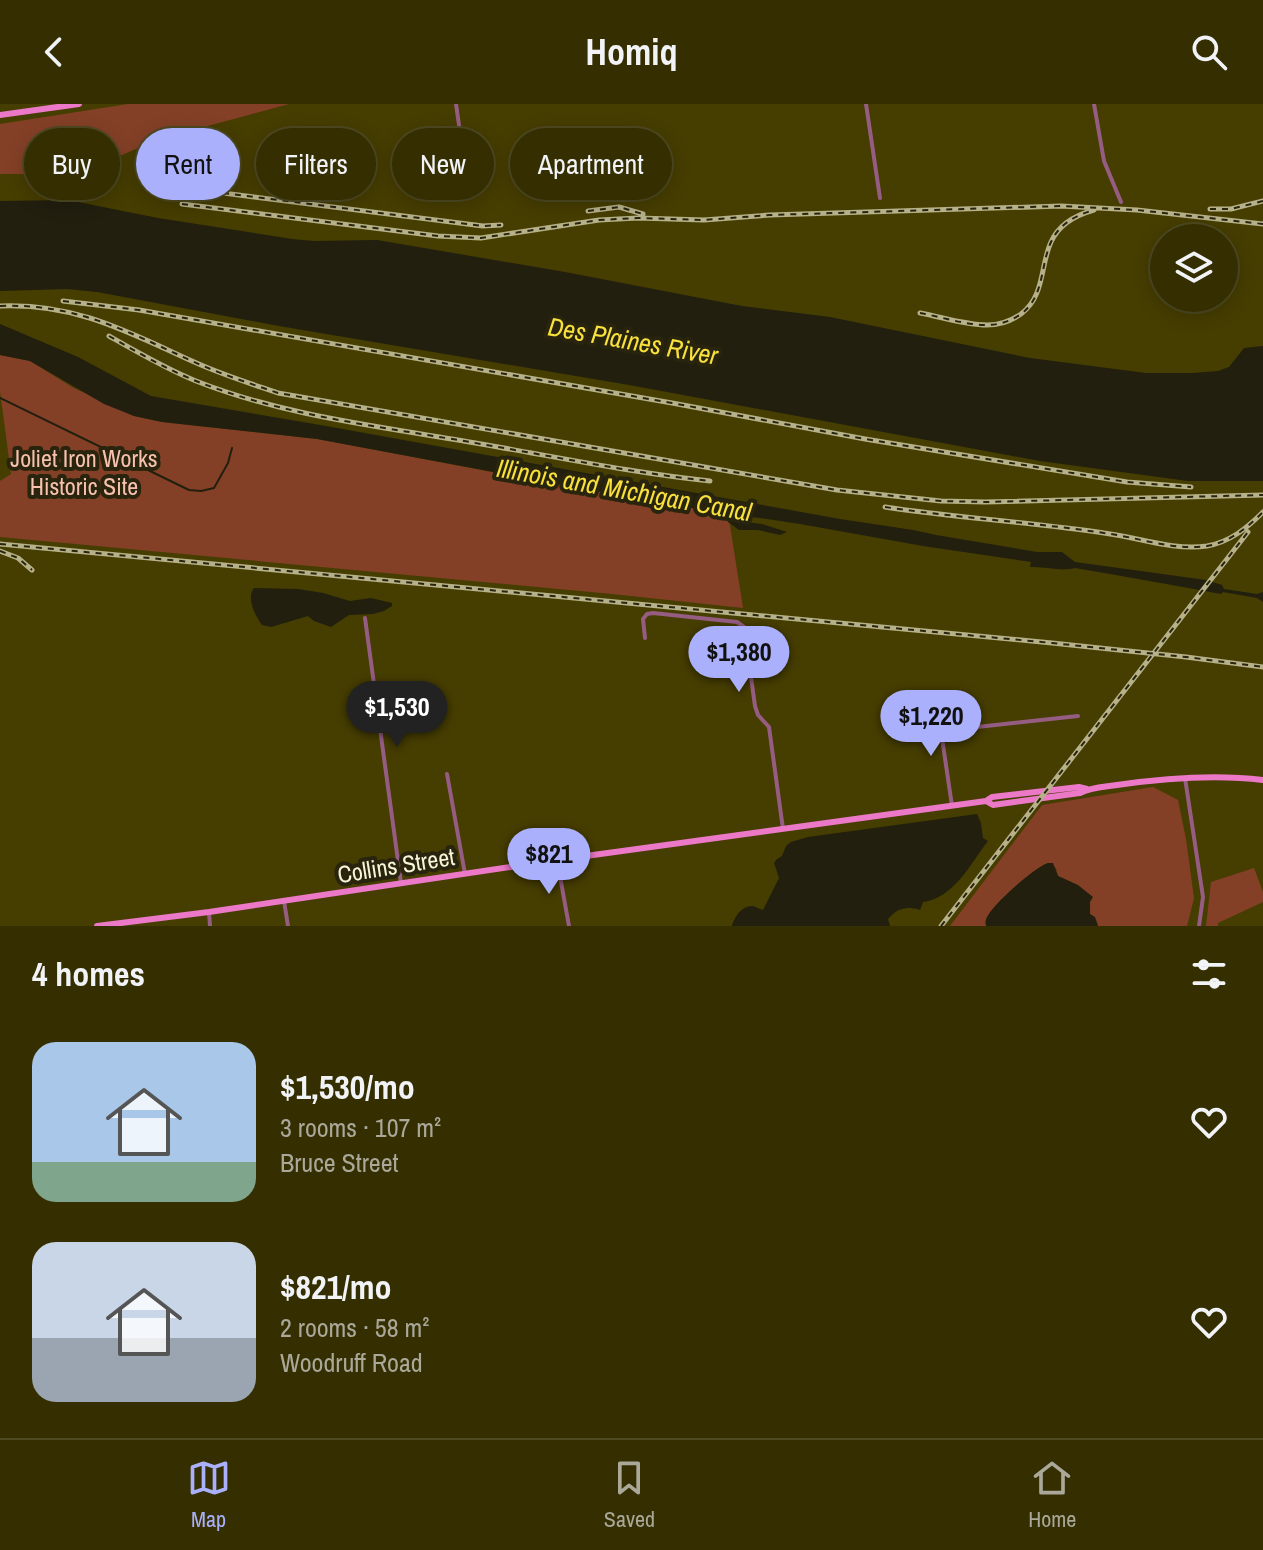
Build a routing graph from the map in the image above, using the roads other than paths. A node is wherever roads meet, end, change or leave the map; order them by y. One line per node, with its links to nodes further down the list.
1 (79, 104): 5 (main road)
2 (456, 104): 6 (street)
3 (866, 104): 7 (street)
4 (1094, 104): 8 (street)
5 (0, 115)
6 (459, 128)
7 (880, 198)
8 (1121, 202)
9 (365, 618): 21 (street)
10 (645, 638): 18 (street)
11 (943, 709): 13 (street)
12 (1078, 716): 13 (street)
13 (941, 731): 17 (street)
14 (447, 774): 20 (street)
15 (1185, 777): 16 (main road, Collins Street); 17 (main road, Collins Street); 29 (street)
16 (1263, 780)
17 (952, 806): 18 (main road, Collins Street)
18 (783, 829): 19 (main road, Collins Street)
19 (557, 860): 20 (main road, Collins Street); 28 (street)
20 (465, 874): 21 (main road, Collins Street)
21 (401, 883): 22 (main road, Collins Street)
22 (284, 901): 23 (main road, Collins Street); 27 (street)
23 (209, 912): 24 (main road, Collins Street); 26 (street)
24 (131, 924): 25 (main road, Collins Street)
25 (97, 926)
26 (210, 926)
27 (288, 926)
28 (569, 926)
29 (1199, 926)

